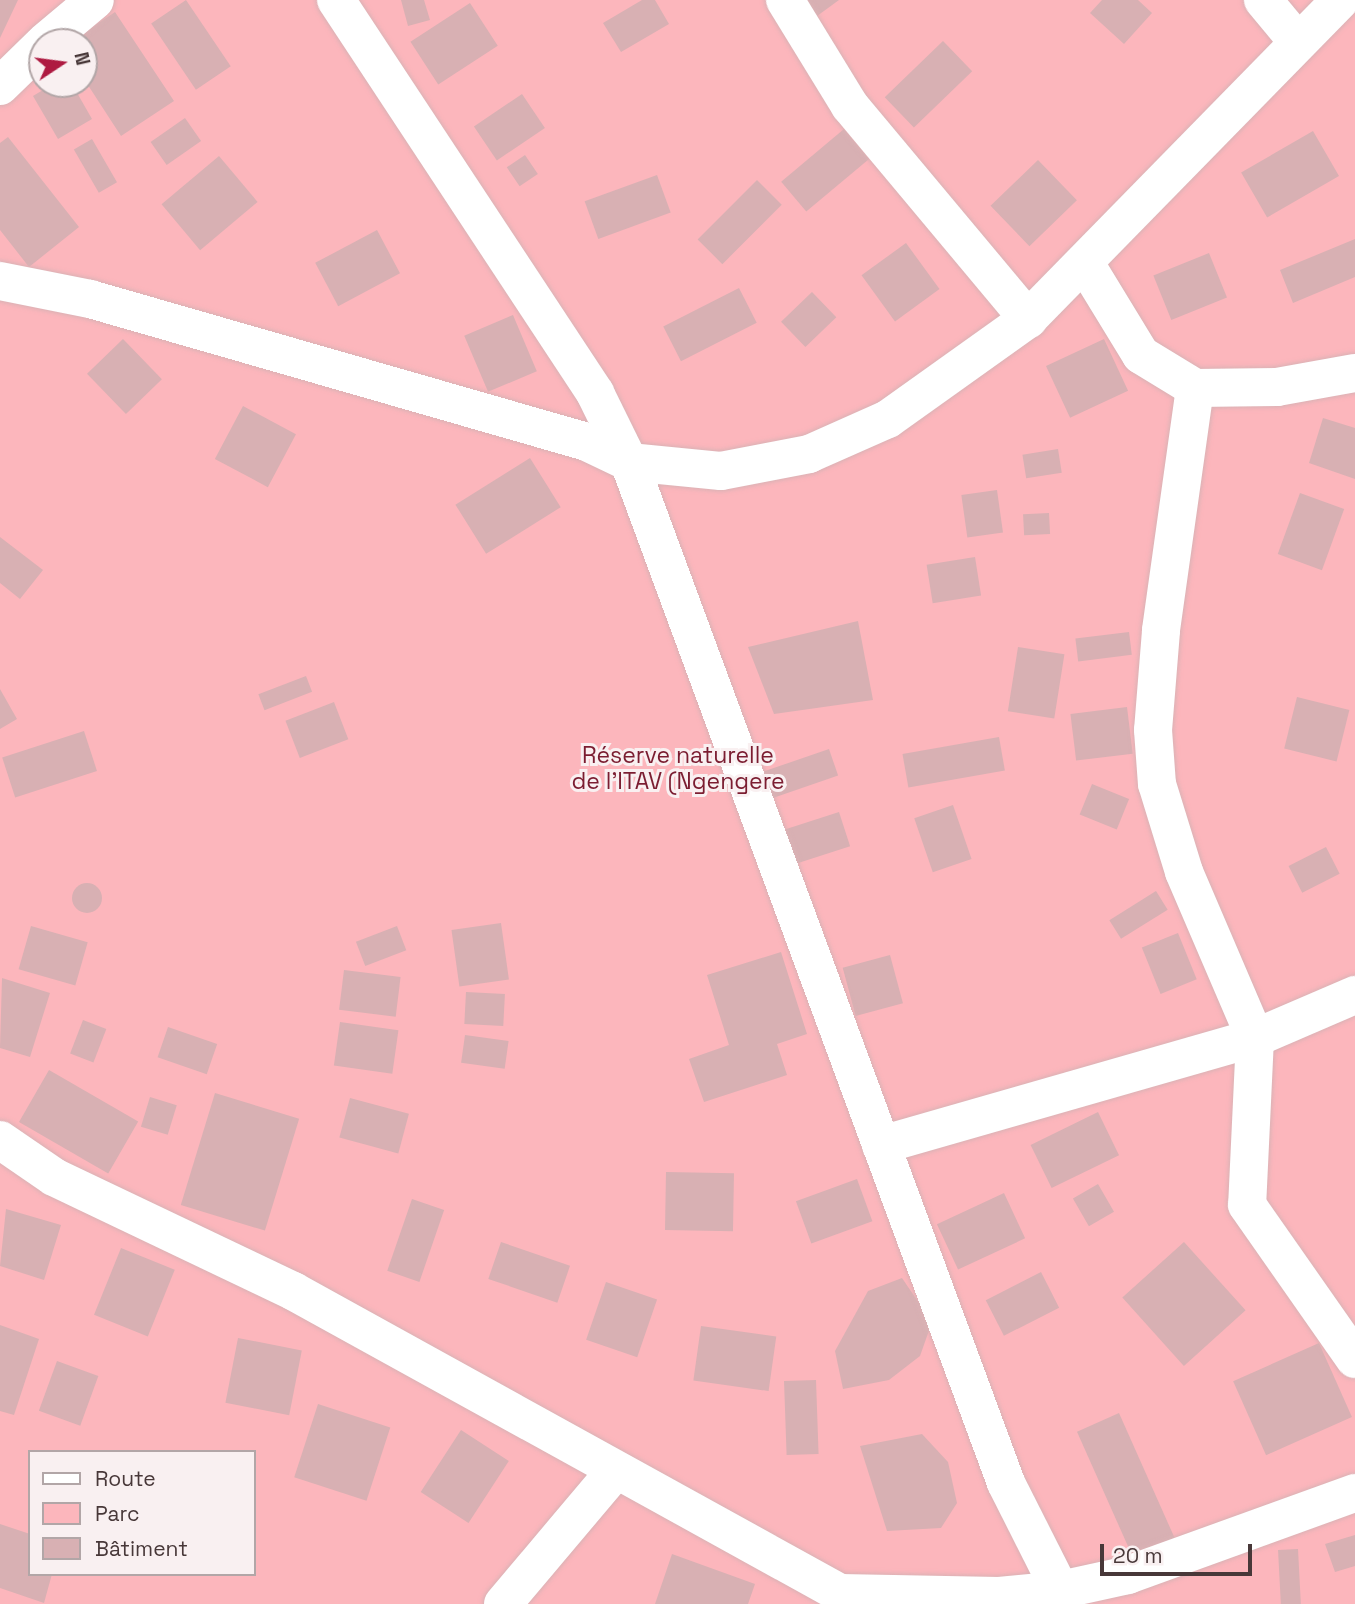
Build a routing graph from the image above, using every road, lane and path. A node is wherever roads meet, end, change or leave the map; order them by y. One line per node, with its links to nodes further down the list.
1 (95, 0): 6 (street)
2 (336, 0): 15 (street)
3 (785, 0): 12 (street)
4 (1263, 0): 7 (street)
5 (1340, 0): 7 (street)
6 (63, 28)
7 (1297, 41): 10 (street)
8 (28, 59): 9 (street)
9 (0, 86)
10 (1086, 265): 12 (street); 14 (street)
11 (0, 281): 15 (street)
12 (1028, 319): 15 (street)
13 (1355, 373): 14 (street)
14 (1195, 388): 17 (street)
15 (629, 462): 19 (street)
16 (1355, 995): 17 (street)
17 (1255, 1038): 19 (street); 20 (street)
18 (0, 1140): 21 (street)
19 (881, 1145): 24 (street)
20 (1355, 1359)
21 (616, 1470): 25 (street); 26 (street)
22 (1355, 1493): 23 (street)
23 (1130, 1589): 24 (street)
24 (1060, 1590): 25 (street)
25 (840, 1599)
26 (503, 1604)

